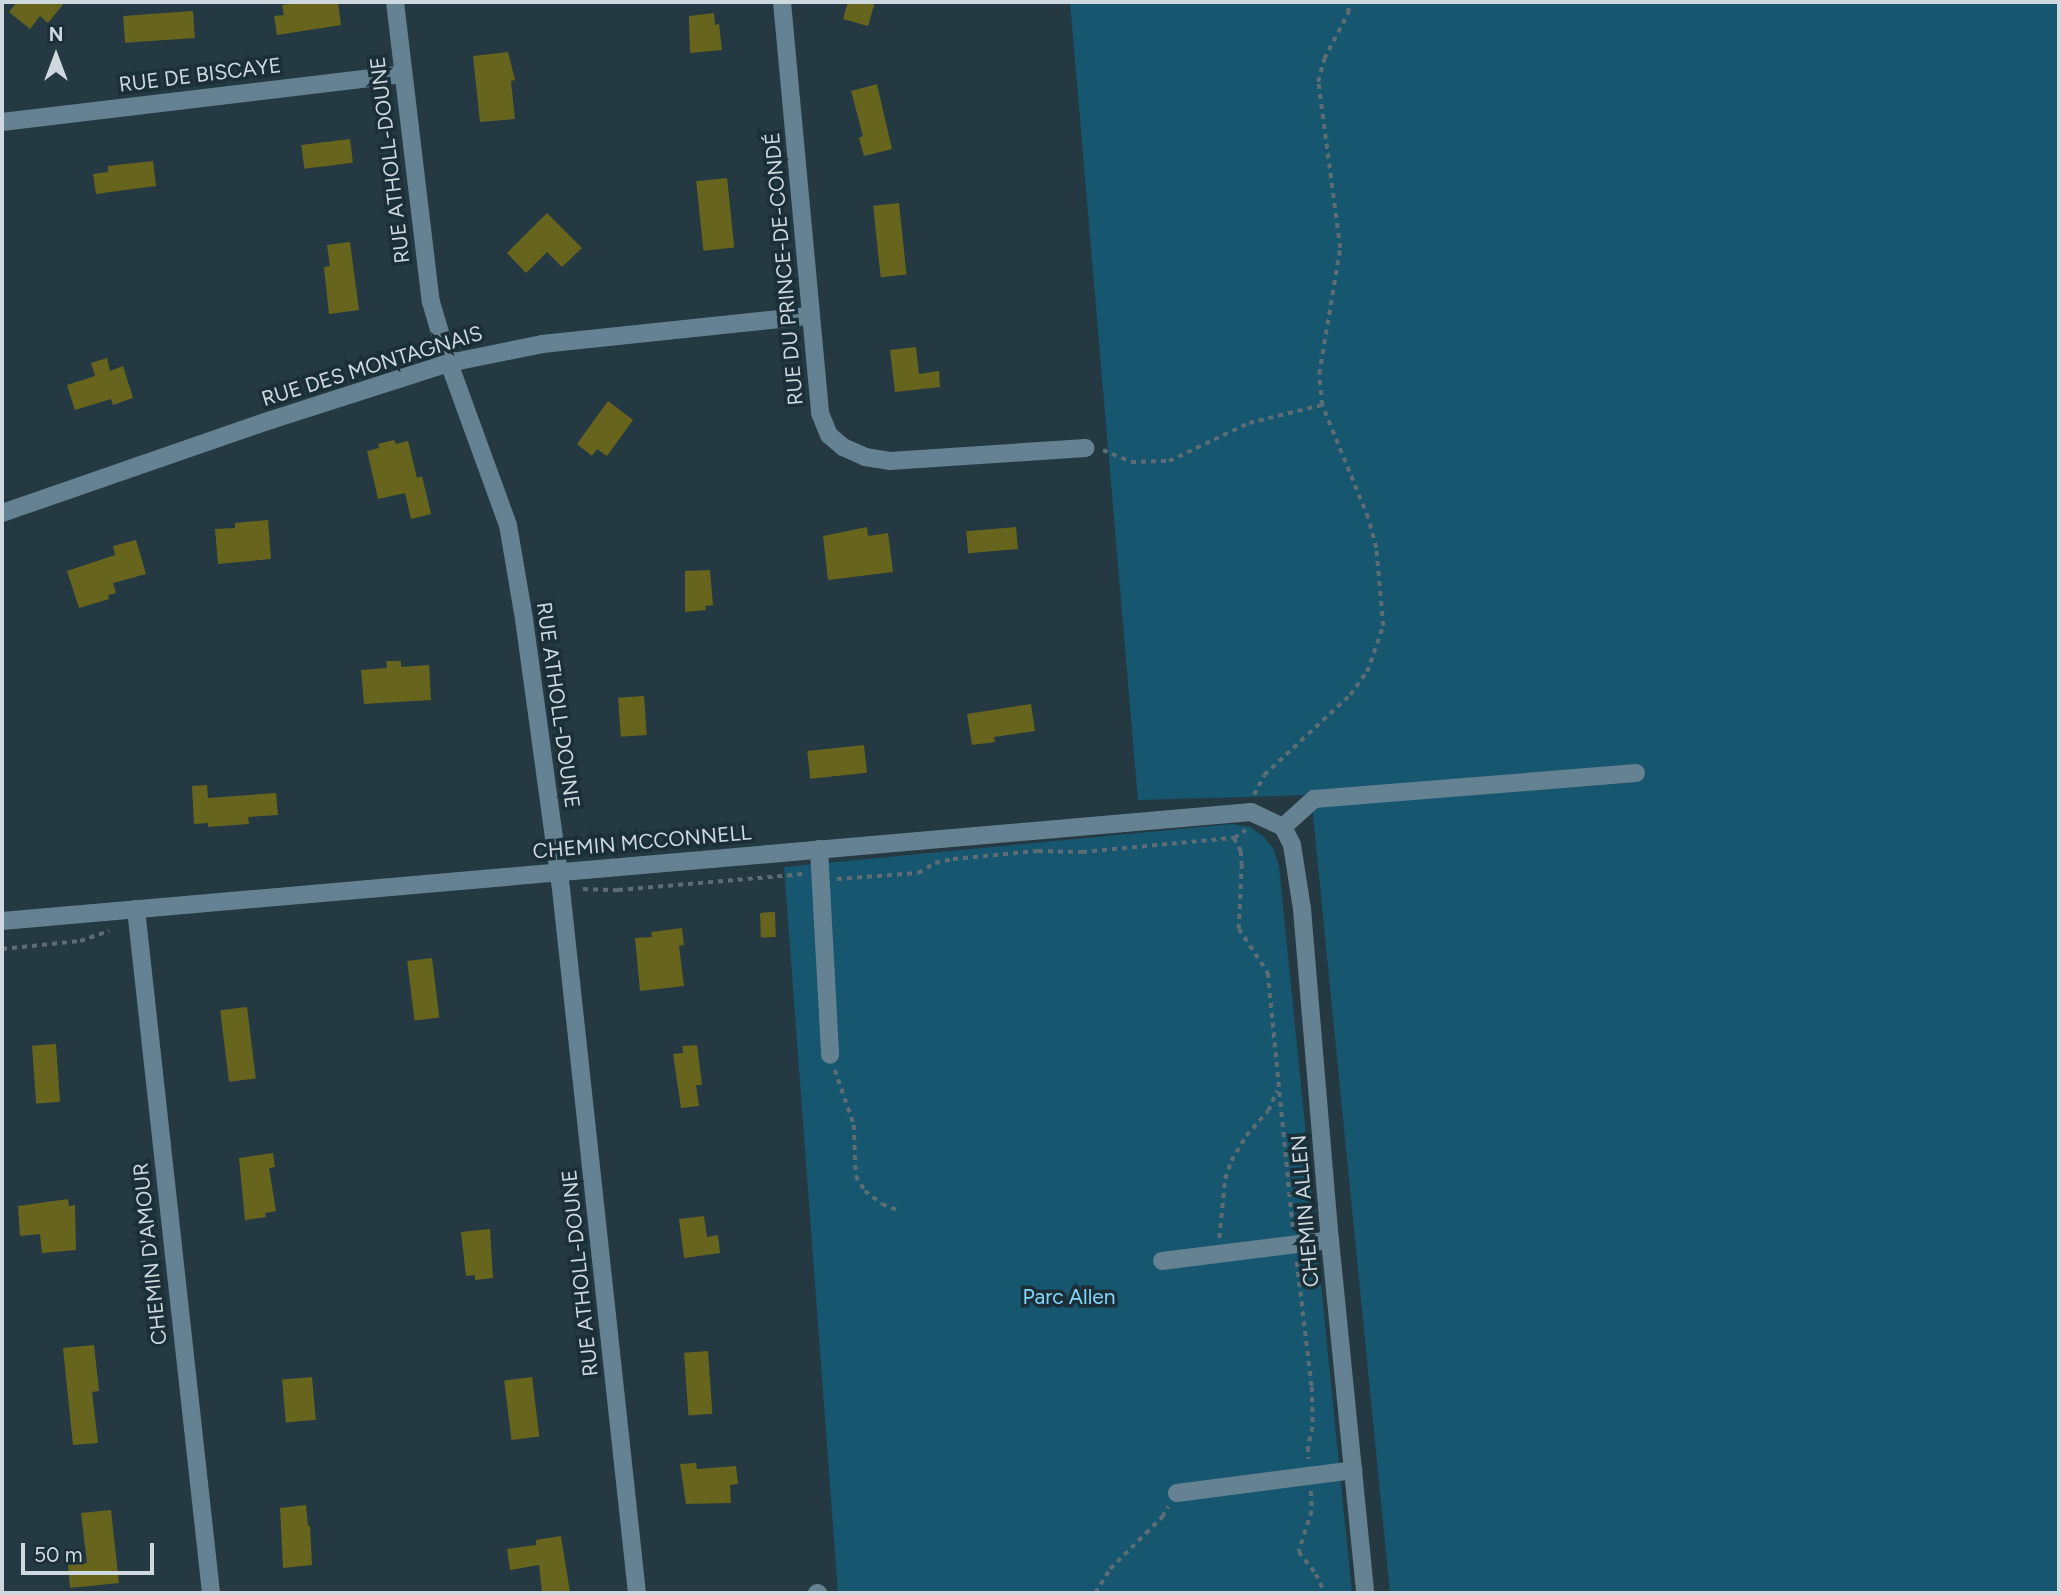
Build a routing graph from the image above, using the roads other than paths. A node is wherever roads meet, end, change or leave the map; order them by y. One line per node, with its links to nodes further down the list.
1 (395, 2): 3 (street, RUE ATHOLL-DOUNE)
2 (782, 2): 5 (street, RUE DU PRINCE-DE-CONDÉ)
3 (403, 74): 4 (street, RUE DE BISCAYE); 6 (street, RUE ATHOLL-DOUNE)
4 (2, 122)
5 (810, 316): 6 (street, RUE DES MONTAGNAIS); 7 (street, RUE DU PRINCE-DE-CONDÉ)
6 (449, 363): 8 (street, RUE DES MONTAGNAIS); 12 (street, RUE ATHOLL-DOUNE)
7 (1086, 448)
8 (2, 513)
9 (1636, 772): 10 (street)
10 (1283, 827): 11 (street, CHEMIN MCCONNELL); 16 (street, CHEMIN ALLEN)
11 (819, 849): 12 (street, CHEMIN MCCONNELL); 15 (street)
12 (560, 881): 13 (street, CHEMIN MCCONNELL); 21 (street, RUE ATHOLL-DOUNE)
13 (137, 917): 14 (street, CHEMIN MCCONNELL); 20 (street, CHEMIN D'AMOUR)
14 (2, 921)
15 (830, 1055)
16 (1330, 1240): 17 (street); 18 (street, CHEMIN ALLEN)
17 (1162, 1261)
18 (1354, 1470): 19 (street); 22 (street, CHEMIN ALLEN)
19 (1177, 1493)
20 (211, 1593)
21 (637, 1593)
22 (1366, 1593)

